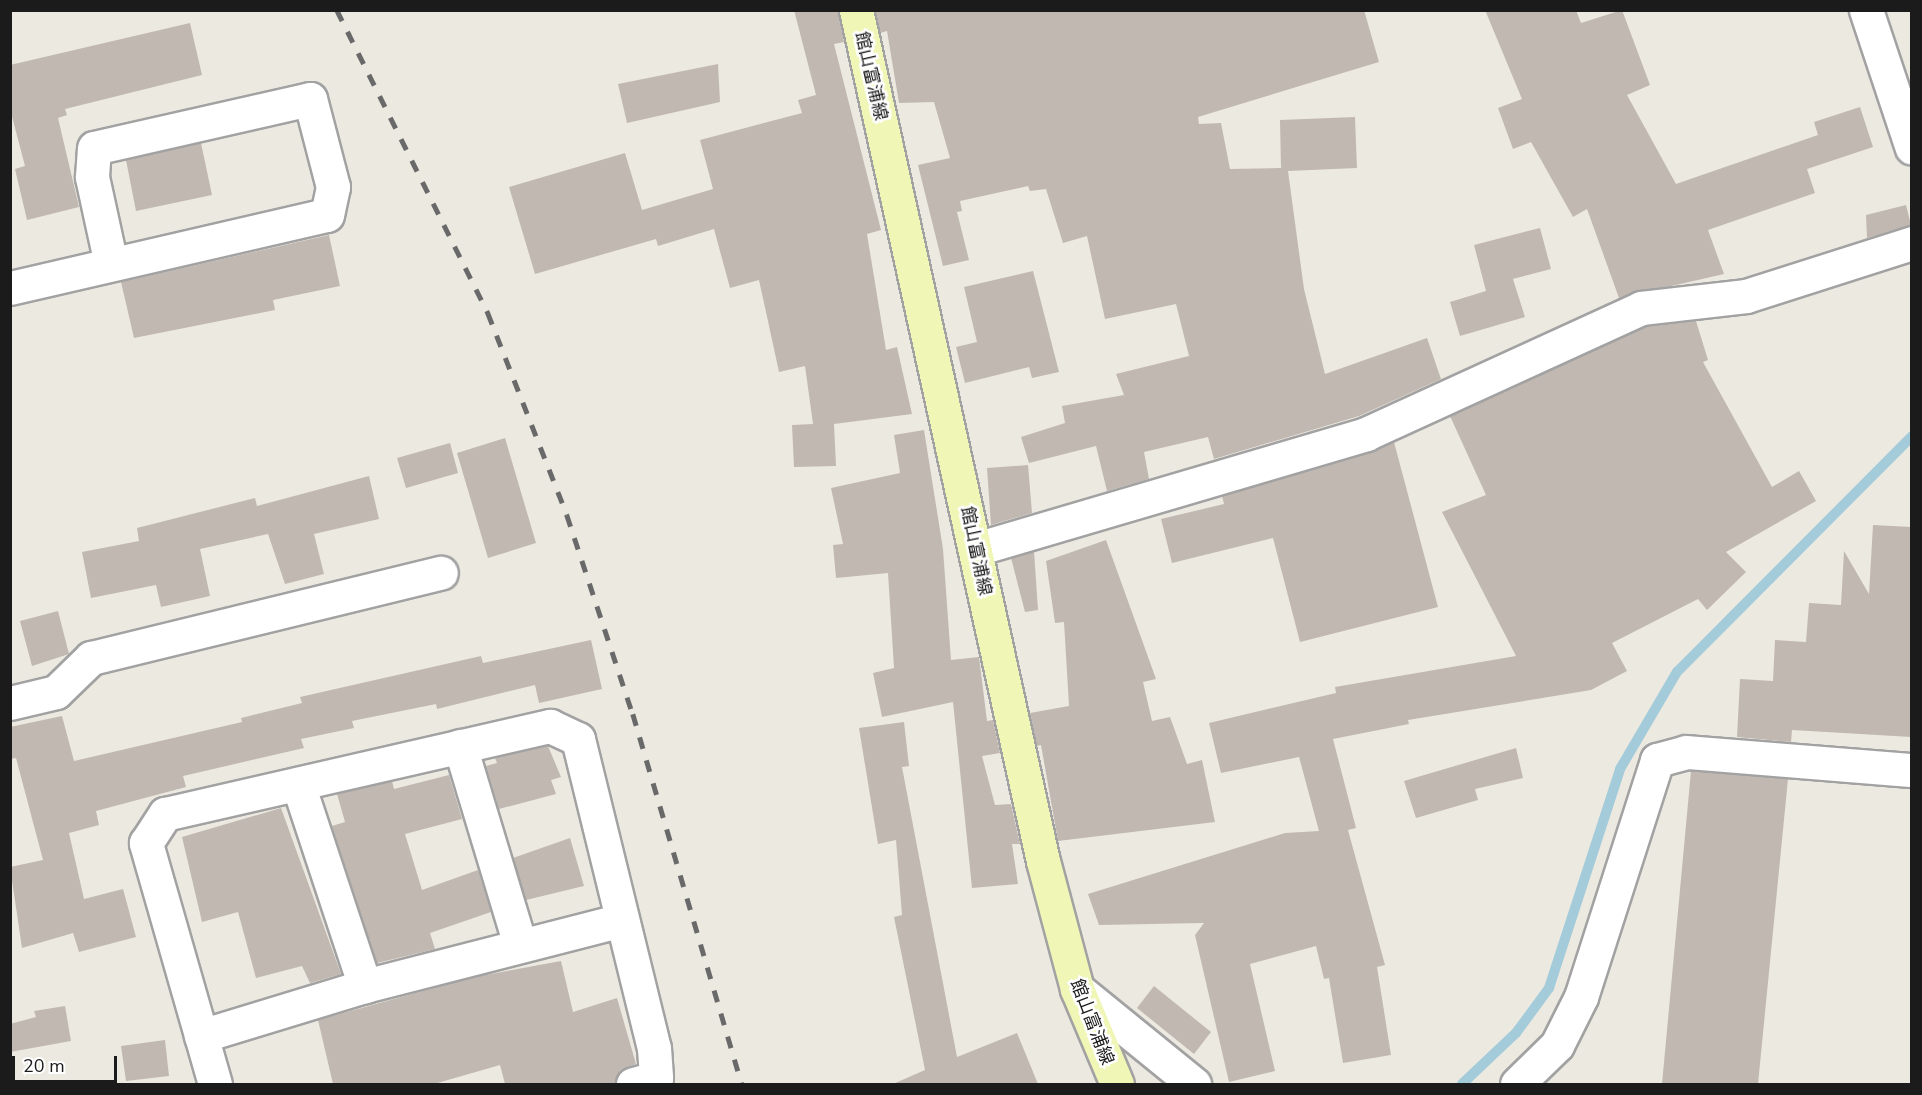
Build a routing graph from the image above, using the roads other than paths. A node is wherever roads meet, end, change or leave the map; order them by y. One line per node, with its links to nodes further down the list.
1 (855, 10): 7 (main road, 館山富浦線)
2 (1866, 10): 3 (street)
3 (1911, 148)
4 (1911, 243): 7 (street)
5 (111, 264): 5 (street); 6 (street)
6 (10, 288)
7 (976, 549): 16 (main road, 館山富浦線)
8 (441, 573): 9 (street)
9 (10, 703)
10 (460, 746): 12 (street); 13 (street); 14 (street)
11 (1911, 770): 22 (street)
12 (298, 784): 15 (street); 17 (street)
13 (622, 920): 14 (street); 19 (street)
14 (520, 945): 15 (street)
15 (365, 986): 17 (street)
16 (1077, 989): 20 (main road, 館山富浦線); 21 (street)
17 (201, 1036): 18 (street)
18 (215, 1084)
19 (633, 1084)
20 (1117, 1084)
21 (1194, 1084)
22 (1517, 1084)

